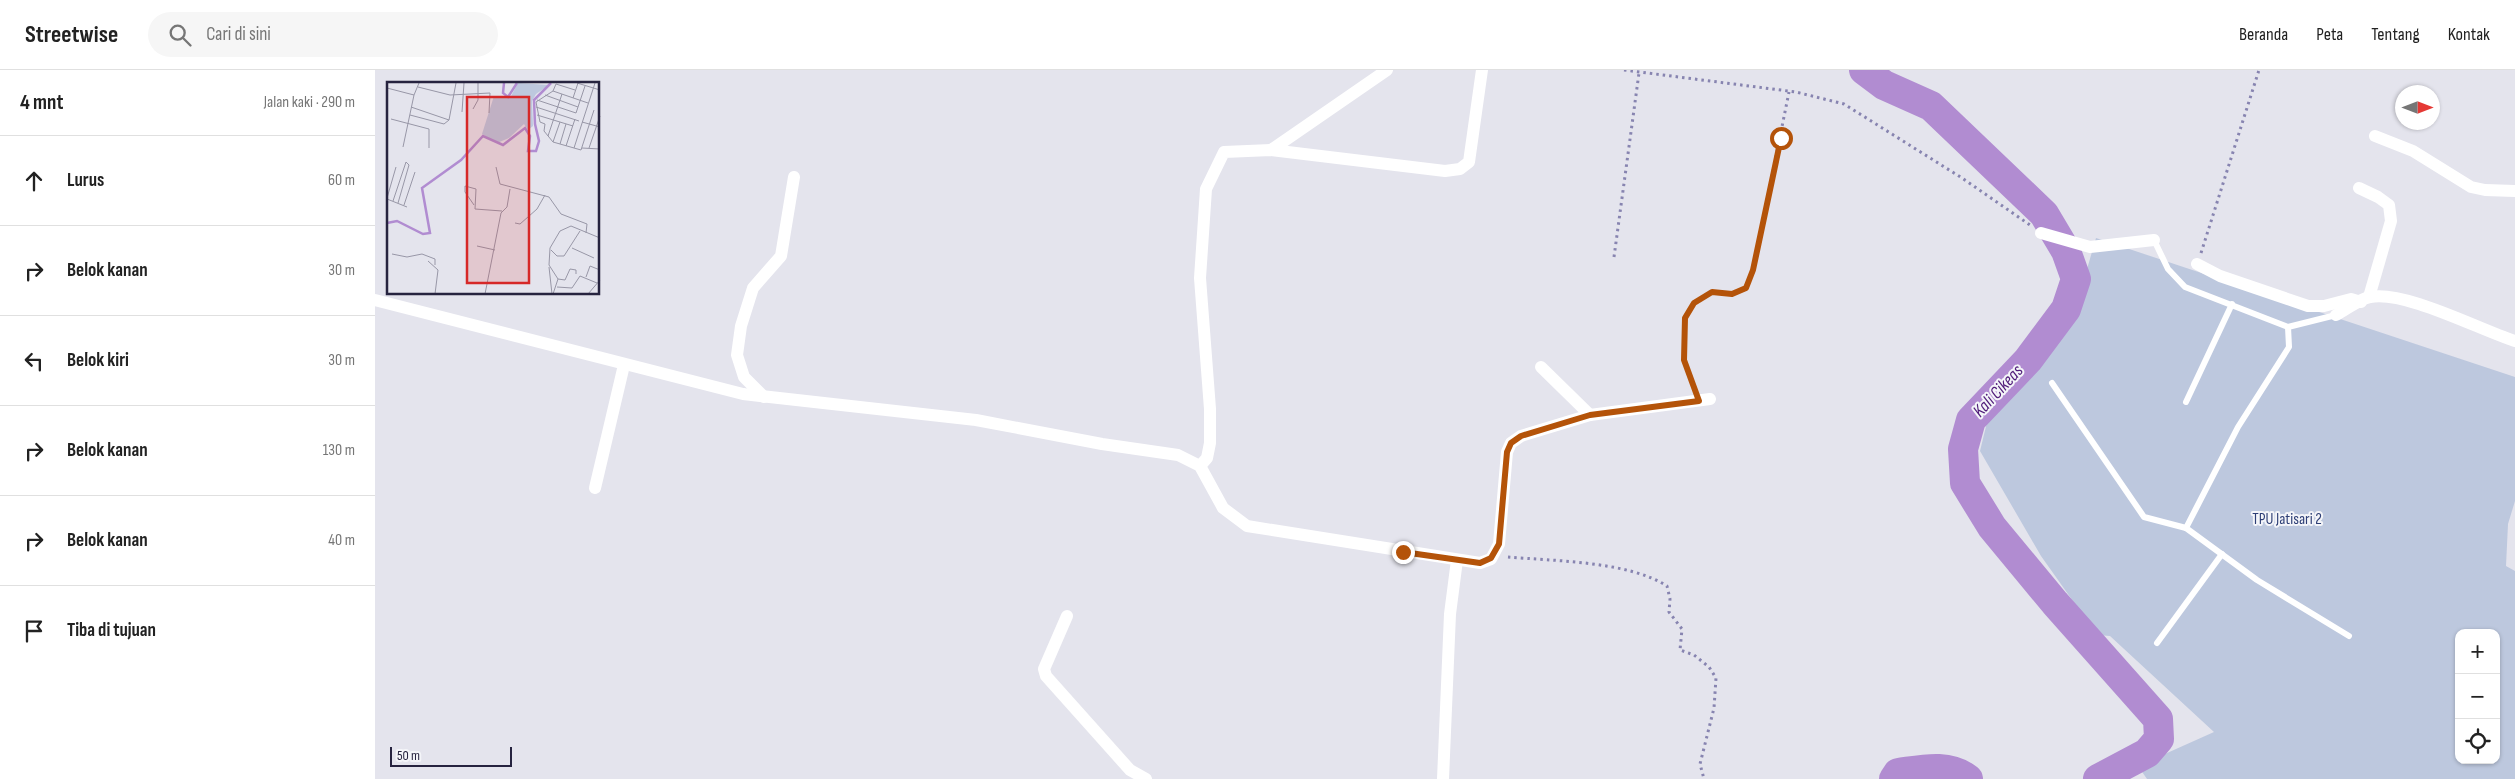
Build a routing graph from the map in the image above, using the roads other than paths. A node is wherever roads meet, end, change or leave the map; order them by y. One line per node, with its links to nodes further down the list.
1 (1387, 70): 4 (street)
2 (1482, 70): 4 (street)
3 (2375, 136): 7 (street)
4 (1271, 150): 24 (street)
5 (794, 177): 20 (street)
6 (2359, 188): 11 (street)
7 (2515, 191)
8 (2041, 233): 9 (street)
9 (2154, 240): 13 (lane)
10 (2197, 264): 11 (street)
11 (2365, 299): 14 (street); 16 (street)
12 (375, 300): 17 (street)
13 (2232, 304): 15 (lane); 22 (lane)
14 (2336, 316): 15 (lane)
15 (2288, 327): 26 (lane)
16 (2515, 342)
17 (624, 365): 20 (street); 25 (street)
18 (1541, 367): 23 (street)
19 (2052, 383): 26 (lane)
20 (764, 397): 24 (street)
21 (1704, 400): 23 (street)
22 (2186, 402)
23 (1590, 415): 28 (street)
24 (1200, 466): 28 (street)
25 (595, 488)
26 (2186, 528): 27 (lane)
27 (2223, 554): 30 (lane); 31 (lane)
28 (1457, 560): 33 (street)
29 (1067, 616): 32 (street)
30 (2349, 636)
31 (2157, 644)
32 (1146, 779)
33 (1443, 779)

